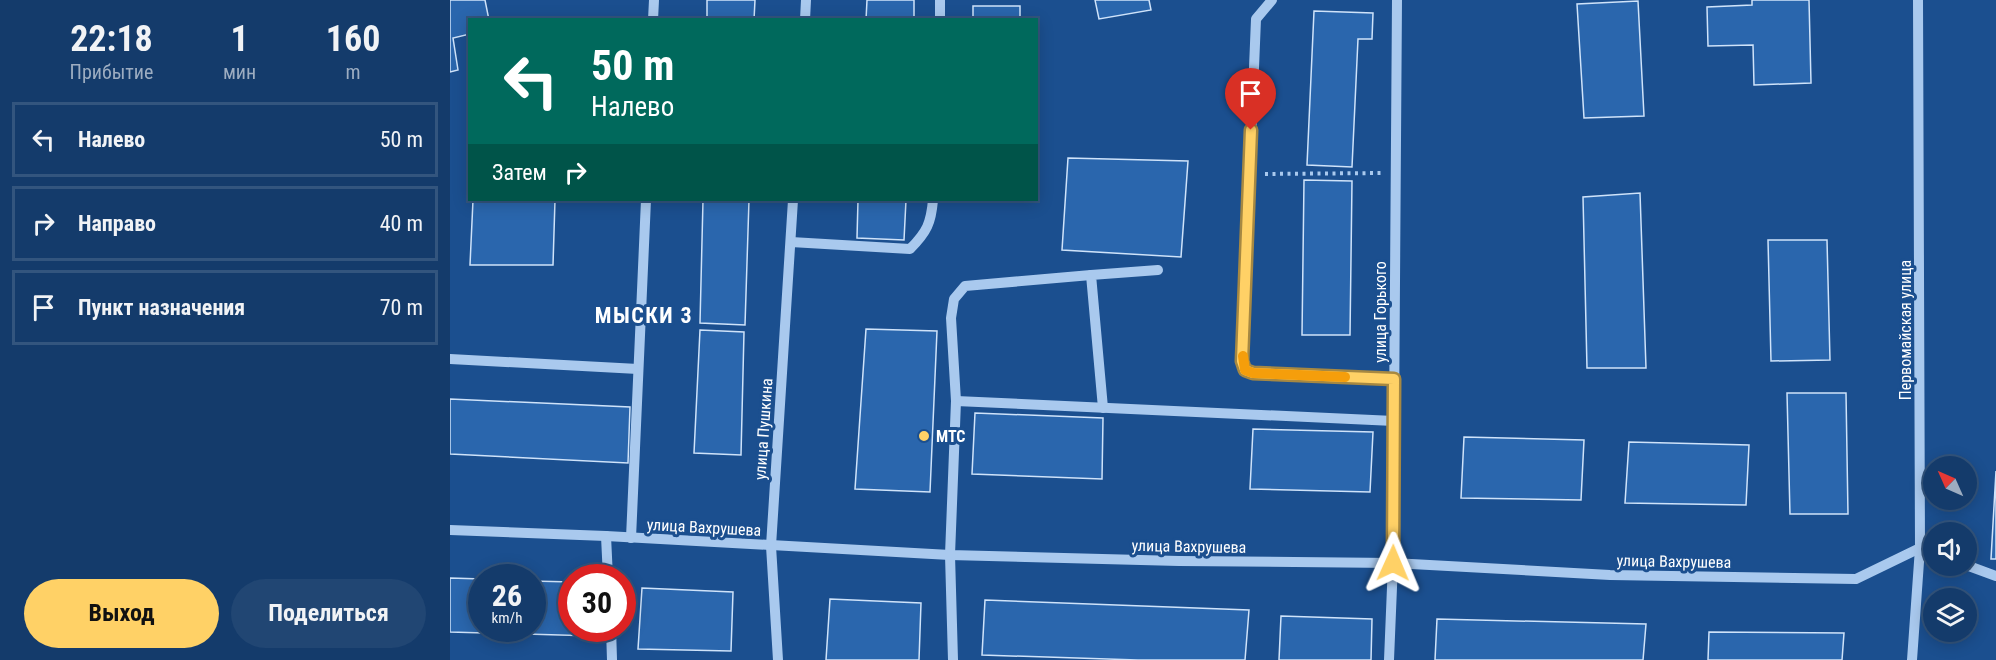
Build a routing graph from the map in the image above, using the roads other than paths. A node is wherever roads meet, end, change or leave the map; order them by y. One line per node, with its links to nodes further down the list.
1 (654, 0): 7 (street)
2 (806, 0): 8 (street)
3 (940, 0): 9 (street)
4 (1272, 0): 18 (street)
5 (1397, 0): 18 (street, улица Горького)
6 (1918, 0): 26 (street, Первомайская улица)
7 (653, 18)
8 (805, 18)
9 (940, 18)
10 (646, 201): 17 (street)
11 (793, 201): 13 (street, улица Пушкина)
12 (933, 201): 13 (street)
13 (790, 242): 25 (street, улица Пушкина)
14 (1158, 270): 15 (street)
15 (1091, 274): 19 (street); 20 (street)
16 (450, 358): 17 (street)
17 (638, 369): 24 (street)
18 (1394, 379): 21 (street, улица Горького)
19 (956, 401): 20 (street); 28 (street)
20 (1104, 408): 21 (street)
21 (1394, 421): 29 (street, улица Горького)
22 (450, 530): 23 (street, улица Вахрушева)
23 (606, 536): 24 (street, улица Вахрушева); 30 (street)
24 (631, 538): 25 (street, улица Вахрушева)
25 (771, 546): 28 (street, улица Вахрушева); 35 (street, улица Пушкина)
26 (1920, 549): 27 (street); 29 (street, улица Вахрушева); 38 (street, Первомайская улица)
27 (1923, 550)
28 (950, 555): 29 (street, улица Вахрушева); 36 (street)
29 (1393, 563): 37 (street, улица Горького)
30 (607, 564)
31 (1977, 569): 32 (street)
32 (1996, 576)
33 (611, 642): 34 (street)
34 (612, 660)
35 (778, 660)
36 (953, 660)
37 (1389, 660)
38 (1912, 660)

